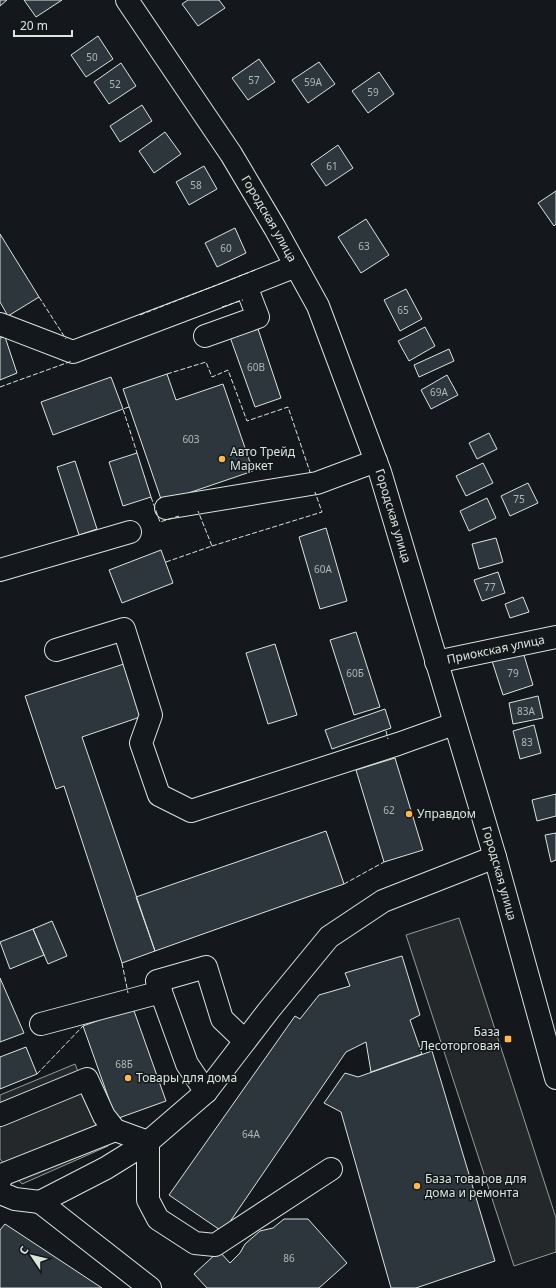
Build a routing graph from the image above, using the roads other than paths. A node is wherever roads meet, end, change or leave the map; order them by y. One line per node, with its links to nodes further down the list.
1 (127, 0): 2 (main road, Городская улица)
2 (296, 266): 3 (main road); 6 (main road, Городская улица)
3 (246, 286): 4 (main road); 5 (main road)
4 (0, 324)
5 (205, 336)
6 (376, 461): 7 (main road); 12 (main road, Городская улица)
7 (166, 508)
8 (130, 532): 9 (main road)
9 (0, 570)
10 (556, 637): 12 (main road, Приокская улица)
11 (56, 650): 13 (main road)
12 (436, 662): 13 (main road, Городская улица)
13 (454, 724): 14 (main road, Городская улица)
14 (494, 857): 17 (main road); 18 (main road, Городская улица)
15 (161, 992): 16 (main road); 17 (main road); 19 (main road)
16 (42, 1024)
17 (245, 1041): 19 (main road)
18 (556, 1078)
19 (206, 1092): 22 (main road)
20 (0, 1115): 21 (main road)
21 (115, 1130): 22 (main road); 24 (main road)
22 (148, 1142): 23 (main road); 25 (main road)
23 (331, 1169)
24 (2, 1194): 25 (main road)
25 (40, 1202): 26 (main road)
26 (150, 1288)

